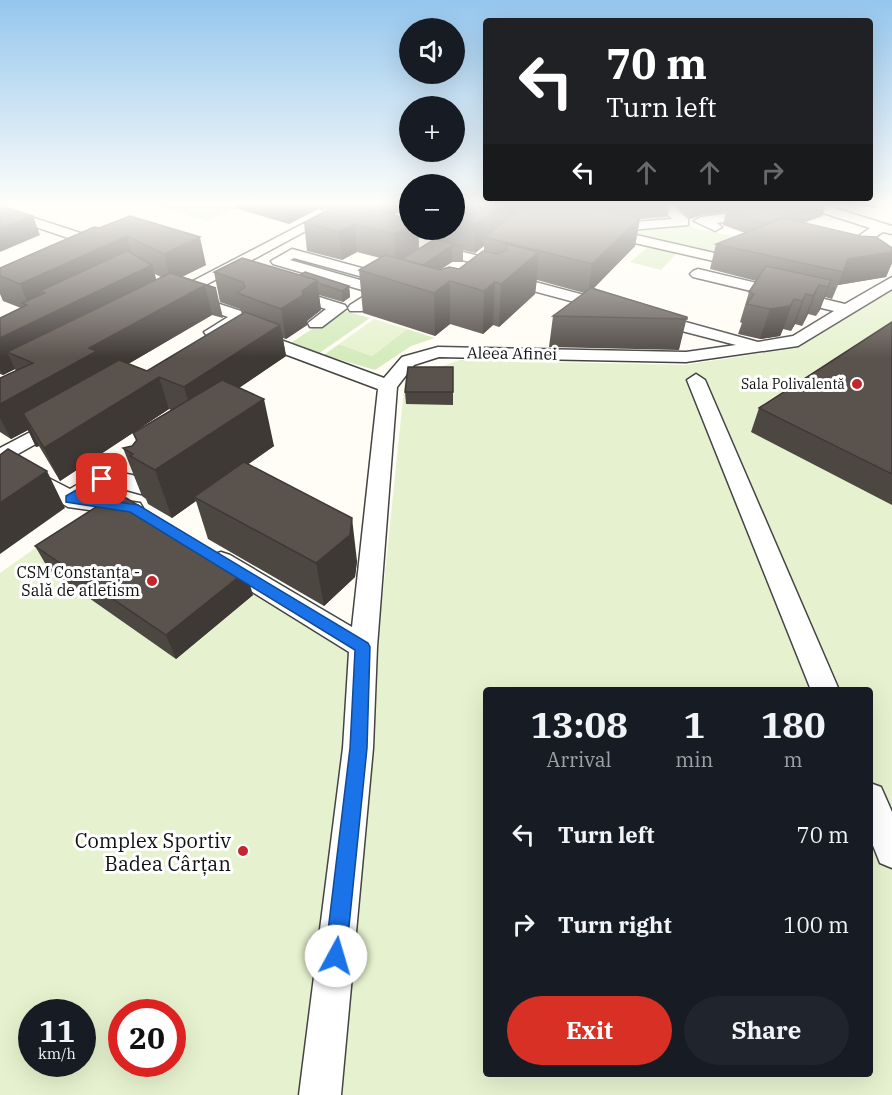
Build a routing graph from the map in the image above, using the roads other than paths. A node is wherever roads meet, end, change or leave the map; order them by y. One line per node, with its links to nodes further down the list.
1 (243, 256): 19 (street)
2 (287, 256): 11 (street)
3 (303, 256): 8 (street)
4 (459, 256): 9 (street)
5 (483, 256): 9 (street)
6 (710, 256): 7 (street)
7 (718, 258)
8 (316, 260): 11 (street); 12 (street)
9 (478, 260): 17 (street)
10 (269, 266): 21 (street)
11 (303, 268): 14 (street)
12 (351, 269): 14 (street); 14 (street)
13 (698, 274): 24 (street)
14 (337, 278)
15 (277, 282): 23 (street)
16 (892, 282): 24 (street, Aleea Afinei)
17 (518, 283): 18 (street); 28 (street)
18 (489, 287)
19 (170, 290): 22 (street); 26 (street)
20 (408, 295): 21 (street)
21 (352, 298): 23 (street)
22 (156, 304)
23 (331, 306): 25 (street)
24 (848, 309): 28 (street, Aleea Afinei)
25 (316, 323)
26 (225, 325): 27 (street); 30 (street)
27 (194, 343)
28 (761, 346): 30 (street, Aleea Afinei)
29 (696, 380): 38 (street)
30 (388, 386): 37 (street)
31 (72, 415): 32 (street)
32 (0, 458): 34 (street)
33 (141, 487): 34 (street)
34 (71, 499): 35 (street)
35 (153, 520)
36 (202, 549): 37 (street)
37 (363, 647): 41 (street)
38 (824, 687)
39 (873, 805): 40 (street)
40 (892, 851)
41 (320, 1095)

